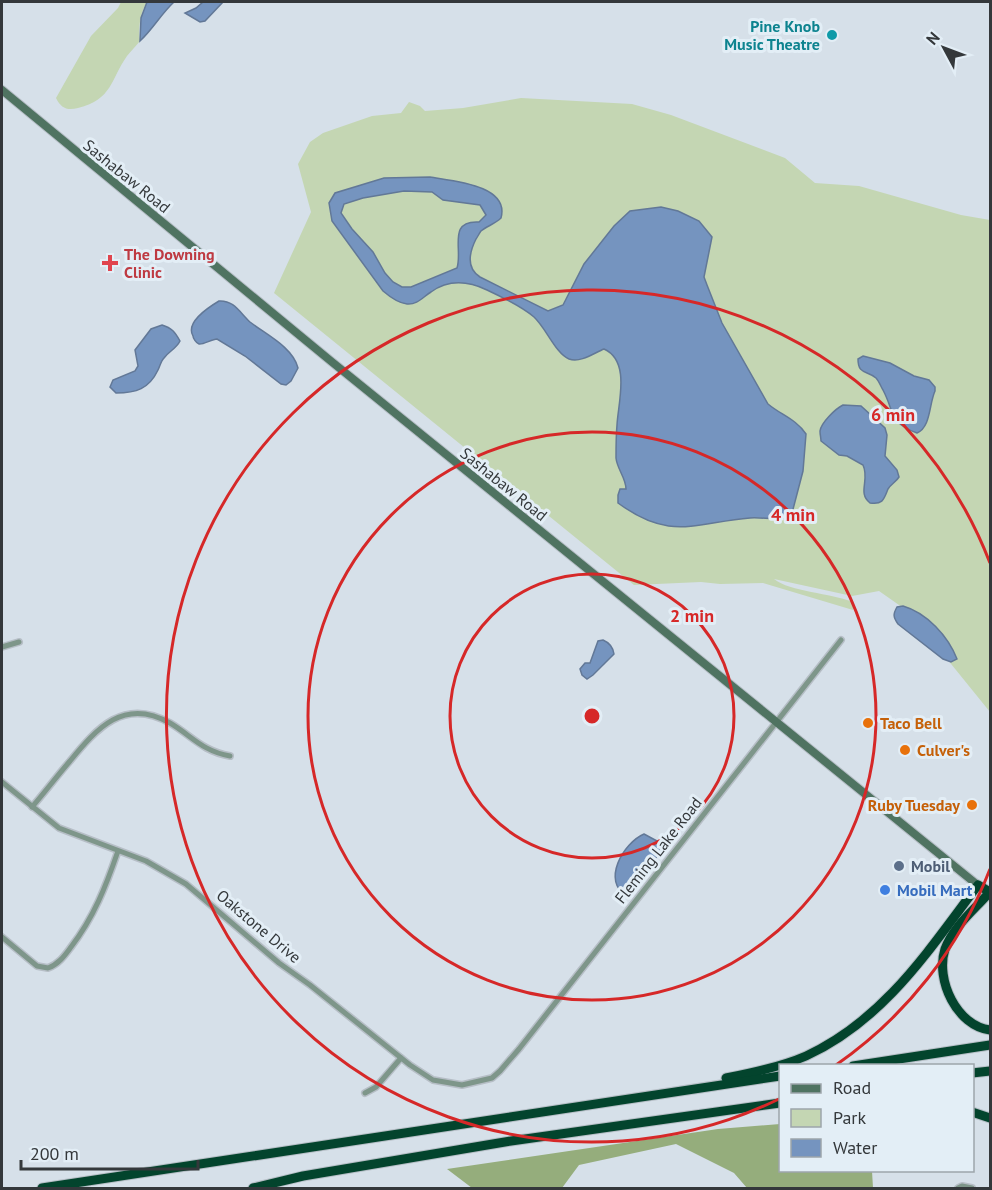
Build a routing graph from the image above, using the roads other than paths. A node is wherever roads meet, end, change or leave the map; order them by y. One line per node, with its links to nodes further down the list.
1 (2, 90): 5 (main road, Sashabaw Road)
2 (841, 639): 5 (street, Fleming Lake Road)
3 (19, 642): 4 (street)
4 (2, 647)
5 (776, 721): 10 (main road, Sashabaw Road); 21 (street, Fleming Lake Road)
6 (230, 756): 8 (street)
7 (2, 782): 8 (street, Oakstone Drive)
8 (32, 807): 9 (street, Oakstone Drive)
9 (118, 851): 12 (street); 15 (street, Oakstone Drive)
10 (978, 885): 11 (highway); 17 (highway)
11 (990, 894): 13 (highway)
12 (2, 937)
13 (990, 1030)
14 (990, 1045): 18 (highway)
15 (401, 1058): 21 (street, Oakstone Drive); 24 (street)
16 (779, 1064): 23 (highway)
17 (780, 1064)
18 (860, 1064)
19 (990, 1071): 20 (highway)
20 (974, 1073)
21 (494, 1076)
22 (779, 1076): 23 (highway)
23 (668, 1092): 30 (highway)
24 (365, 1093)
25 (779, 1103): 26 (highway)
26 (762, 1106): 27 (highway); 31 (highway)
27 (779, 1107)
28 (974, 1113): 29 (highway)
29 (990, 1118)
30 (42, 1188)
31 (253, 1188)
32 (958, 1188): 33 (street)
33 (972, 1188)

